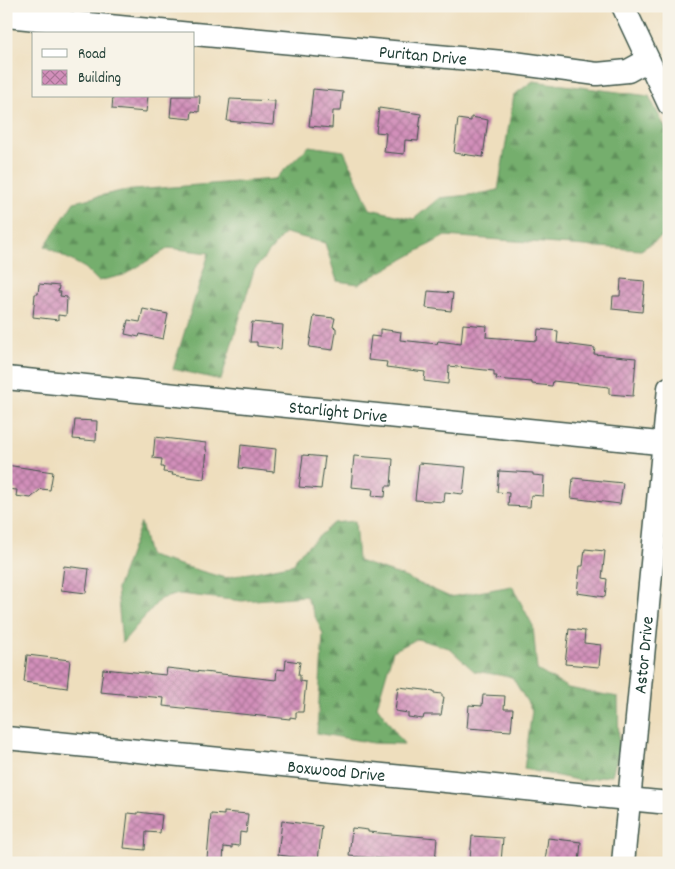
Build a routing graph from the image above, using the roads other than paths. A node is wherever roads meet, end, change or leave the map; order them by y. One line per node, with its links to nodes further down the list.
1 (623, 6): 5 (street)
2 (6, 16): 3 (street, Puritan Drive)
3 (171, 32)
4 (195, 34): 5 (street, Puritan Drive)
5 (648, 60): 6 (street)
6 (669, 104)
7 (6, 378): 9 (street, Starlight Drive)
8 (669, 388): 9 (street, Astor Drive)
9 (666, 444): 11 (street, Astor Drive)
10 (6, 738): 11 (street, Boxwood Drive)
11 (629, 798): 12 (street, Boxwood Drive); 13 (street, Astor Drive)
12 (669, 803)
13 (623, 863)

